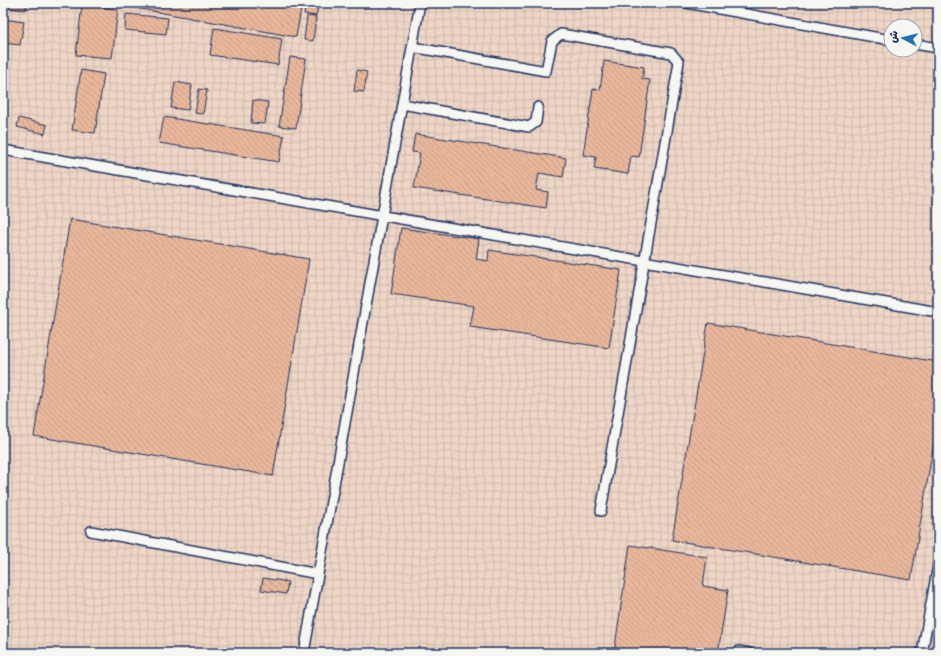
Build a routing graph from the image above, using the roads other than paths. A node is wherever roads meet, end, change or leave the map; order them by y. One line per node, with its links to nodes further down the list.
1 (420, 3): 5 (lane)
2 (686, 3): 3 (lane)
3 (883, 39)
4 (923, 45): 6 (lane)
5 (412, 47): 7 (lane); 11 (lane)
6 (938, 48)
7 (402, 104): 8 (lane); 10 (lane)
8 (538, 108)
9 (4, 153): 10 (lane)
10 (382, 216): 11 (lane); 16 (lane)
11 (645, 261): 12 (lane); 13 (lane)
12 (938, 312)
13 (601, 511)
14 (91, 531): 16 (lane)
15 (938, 565): 20 (lane)
16 (318, 574): 18 (lane)
17 (739, 651): 19 (lane)
18 (304, 653)
19 (749, 653)
20 (922, 653)

